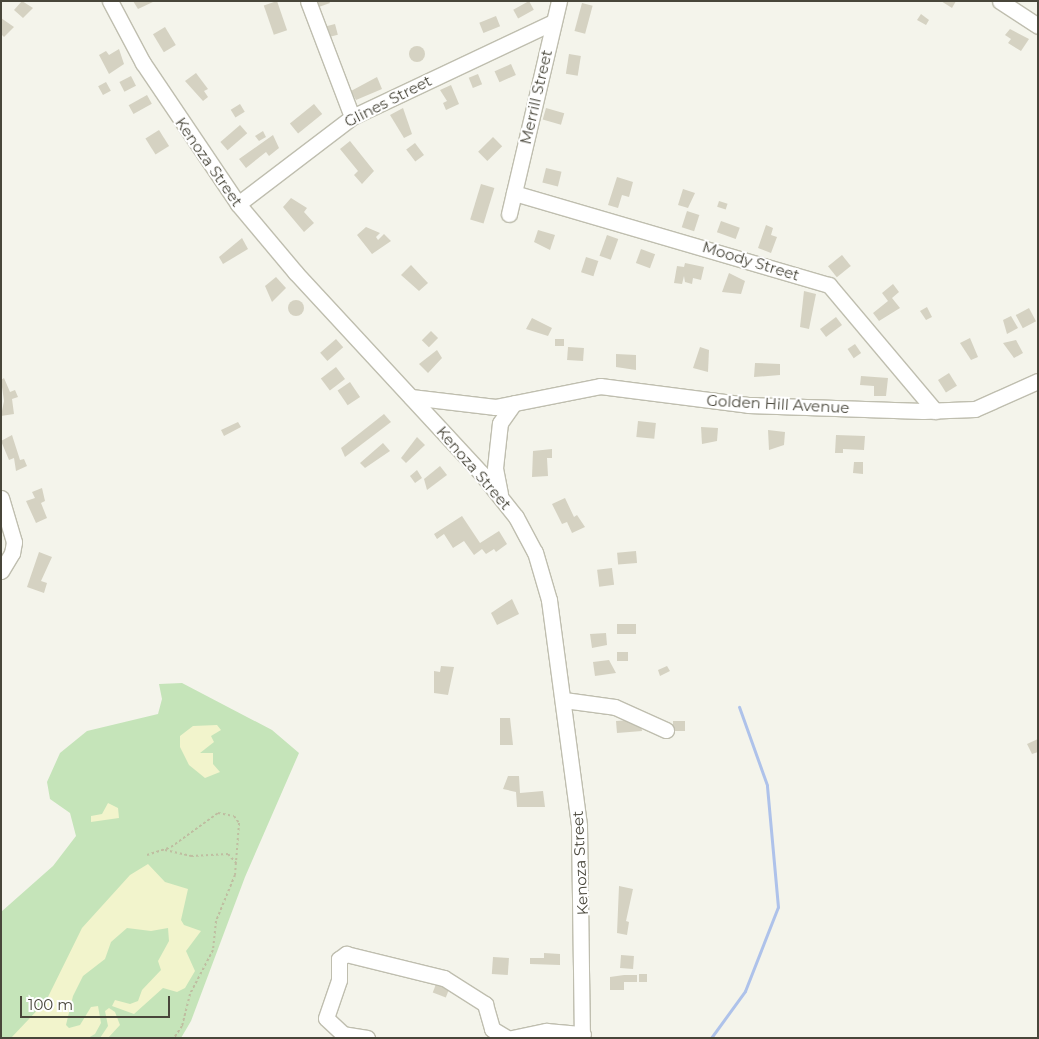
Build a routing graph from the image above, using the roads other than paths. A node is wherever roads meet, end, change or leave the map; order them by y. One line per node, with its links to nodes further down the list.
1 (110, 1): 9 (street, Kenoza Street)
2 (308, 1): 7 (street)
3 (559, 1): 5 (street, Merrill Street)
4 (1000, 1): 6 (street)
5 (553, 22): 7 (street, Glines Street); 8 (street, Merrill Street)
6 (1038, 26)
7 (352, 117): 9 (street, Glines Street)
8 (514, 193): 10 (street, Merrill Street); 14 (street, Moody Street)
9 (238, 204): 12 (street, Kenoza Street)
10 (509, 214)
11 (1038, 381): 14 (street, Golden Hill Avenue)
12 (411, 397): 13 (street, Golden Hill Avenue); 15 (street, Kenoza Street)
13 (514, 403): 14 (street, Golden Hill Avenue); 15 (street)
14 (935, 411)
15 (501, 497): 18 (street, Kenoza Street)
16 (1, 498): 17 (street)
17 (1, 571)
18 (564, 700): 19 (street); 21 (street, Kenoza Street)
19 (666, 730)
20 (488, 1033): 22 (street); 23 (street)
21 (583, 1036): 24 (street)
22 (367, 1038)
23 (507, 1038)
24 (512, 1038)

